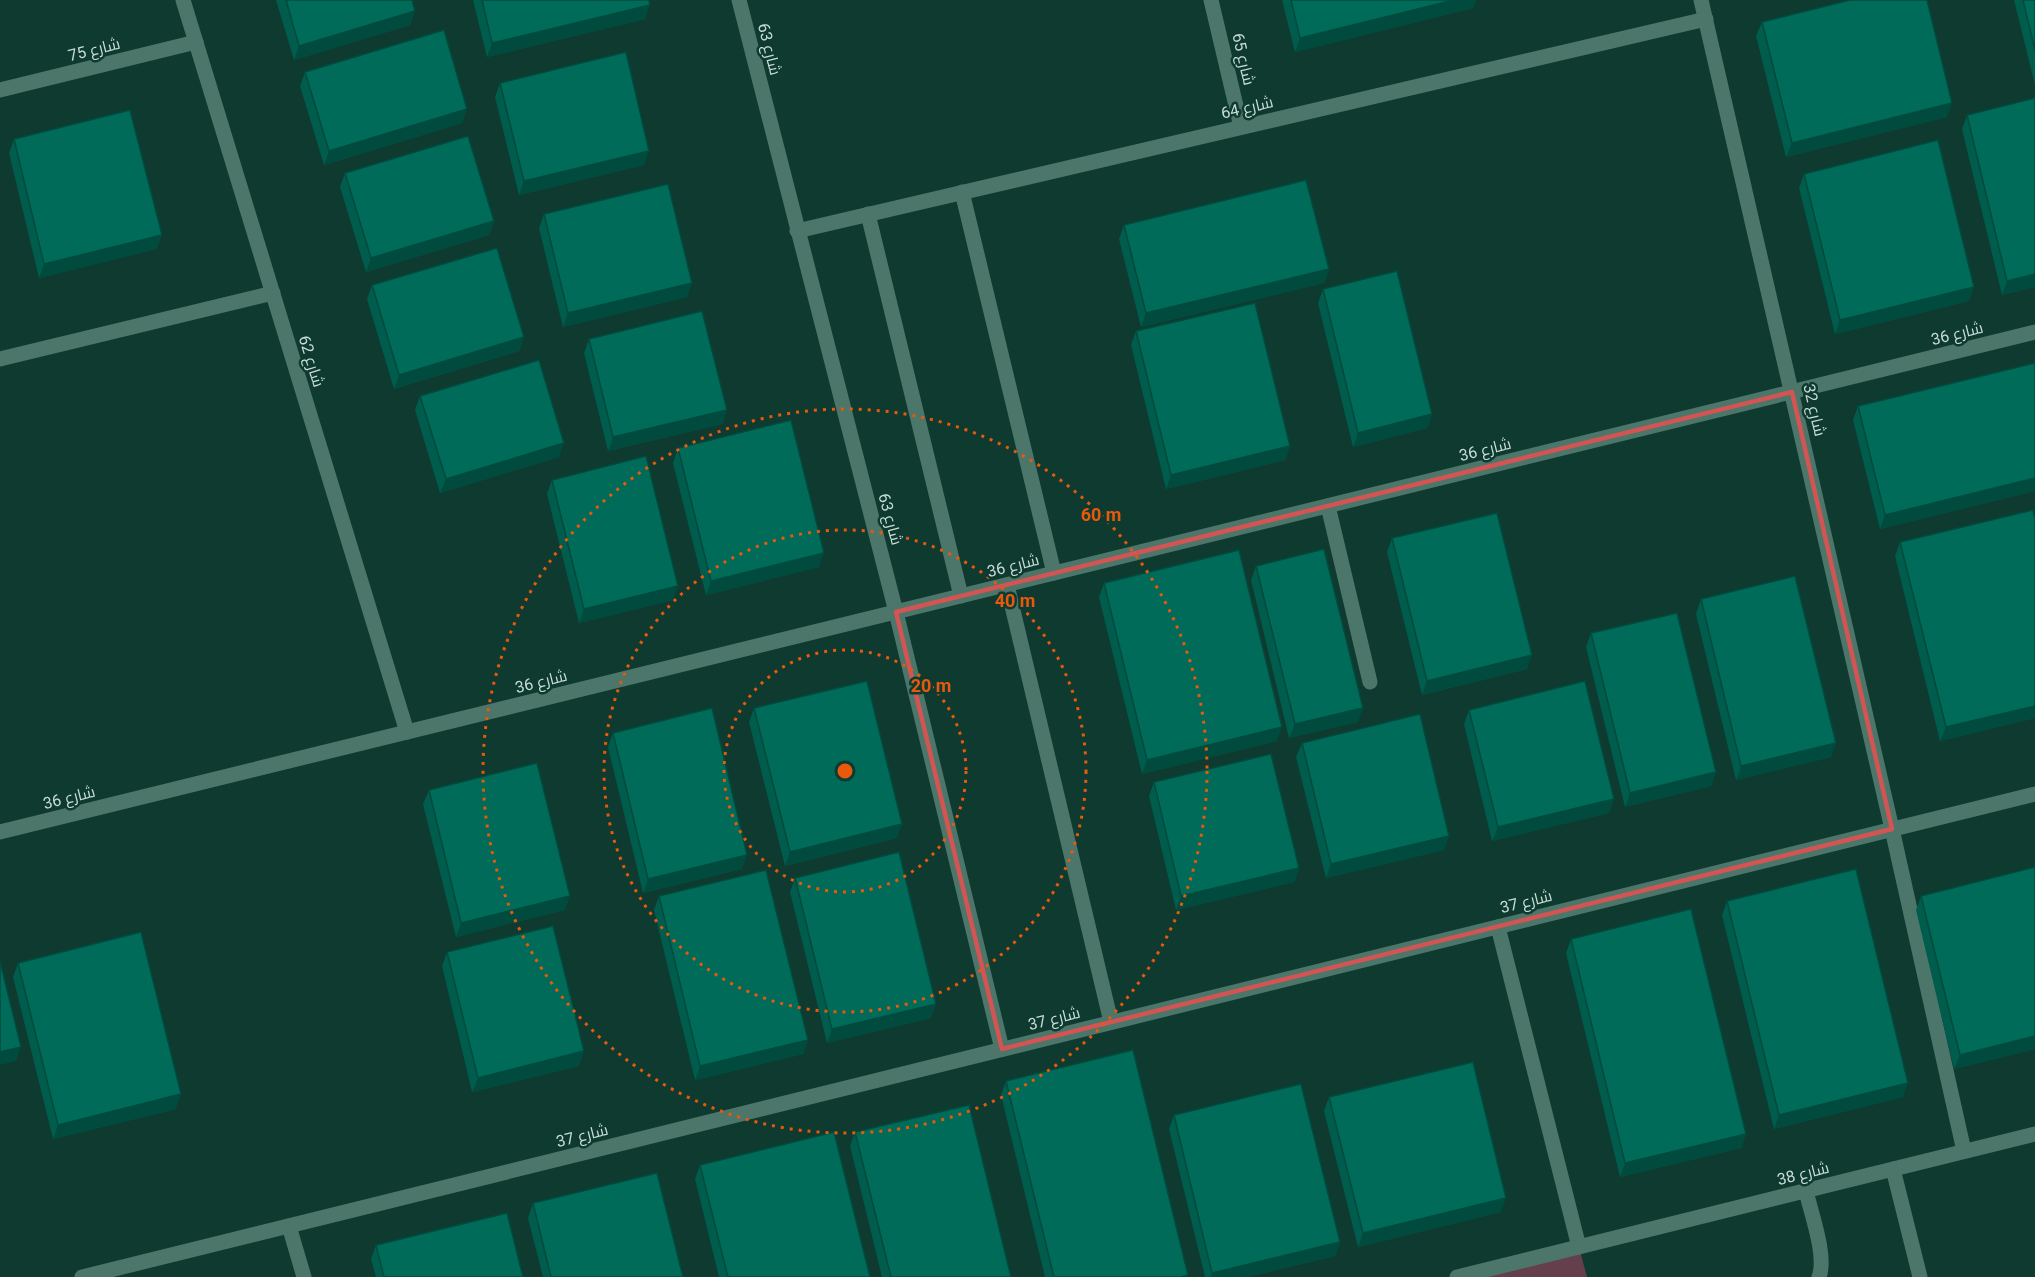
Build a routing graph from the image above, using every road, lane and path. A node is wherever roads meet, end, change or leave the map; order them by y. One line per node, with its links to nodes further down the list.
1 (183, 0): 6 (street, شارع 62)
2 (739, 0): 11 (street, شارع 63)
3 (1211, 0): 8 (street, شارع 65)
4 (1701, 0): 5 (street, شارع 32)
5 (1706, 19): 8 (street, شارع 64); 15 (street, شارع 32)
6 (196, 42): 7 (street, شارع 75); 12 (street, شارع 62)
7 (0, 90)
8 (1241, 127): 9 (street, شارع 64)
9 (962, 192): 10 (street, شارع 64); 17 (street)
10 (868, 214): 11 (street, شارع 64); 19 (street)
11 (797, 231): 20 (street, شارع 63)
12 (273, 293): 14 (street); 22 (street, شارع 62)
13 (2035, 332): 15 (street, شارع 36)
14 (0, 359)
15 (1792, 392): 16 (street, شارع 36); 24 (street, شارع 32)
16 (1328, 506): 17 (street, شارع 36); 21 (street)
17 (1054, 573): 18 (street, شارع 36)
18 (1007, 585): 19 (street, شارع 36); 27 (street)
19 (961, 596): 20 (street, شارع 36)
20 (896, 612): 22 (street, شارع 36); 28 (street, شارع 63)
21 (1370, 682)
22 (407, 732): 25 (street, شارع 36)
23 (2035, 794): 24 (street, شارع 37)
24 (1892, 829): 26 (street, شارع 37); 30 (street, شارع 32)
25 (0, 832)
26 (1498, 927): 27 (street, شارع 37); 34 (street)
27 (1111, 1022): 28 (street, شارع 37)
28 (1002, 1049): 33 (street, شارع 37)
29 (2035, 1134): 30 (street, شارع 38)
30 (1964, 1151): 31 (street, شارع 38)
31 (1893, 1168): 32 (street, شارع 38); 39 (street)
32 (1806, 1191): 34 (street, شارع 38); 38 (street)
33 (290, 1226): 35 (street, شارع 37); 36 (street)
34 (1579, 1247): 37 (street, شارع 38)
35 (82, 1277)
36 (304, 1277)
37 (1457, 1277)
38 (1819, 1277)
39 (1920, 1277)

